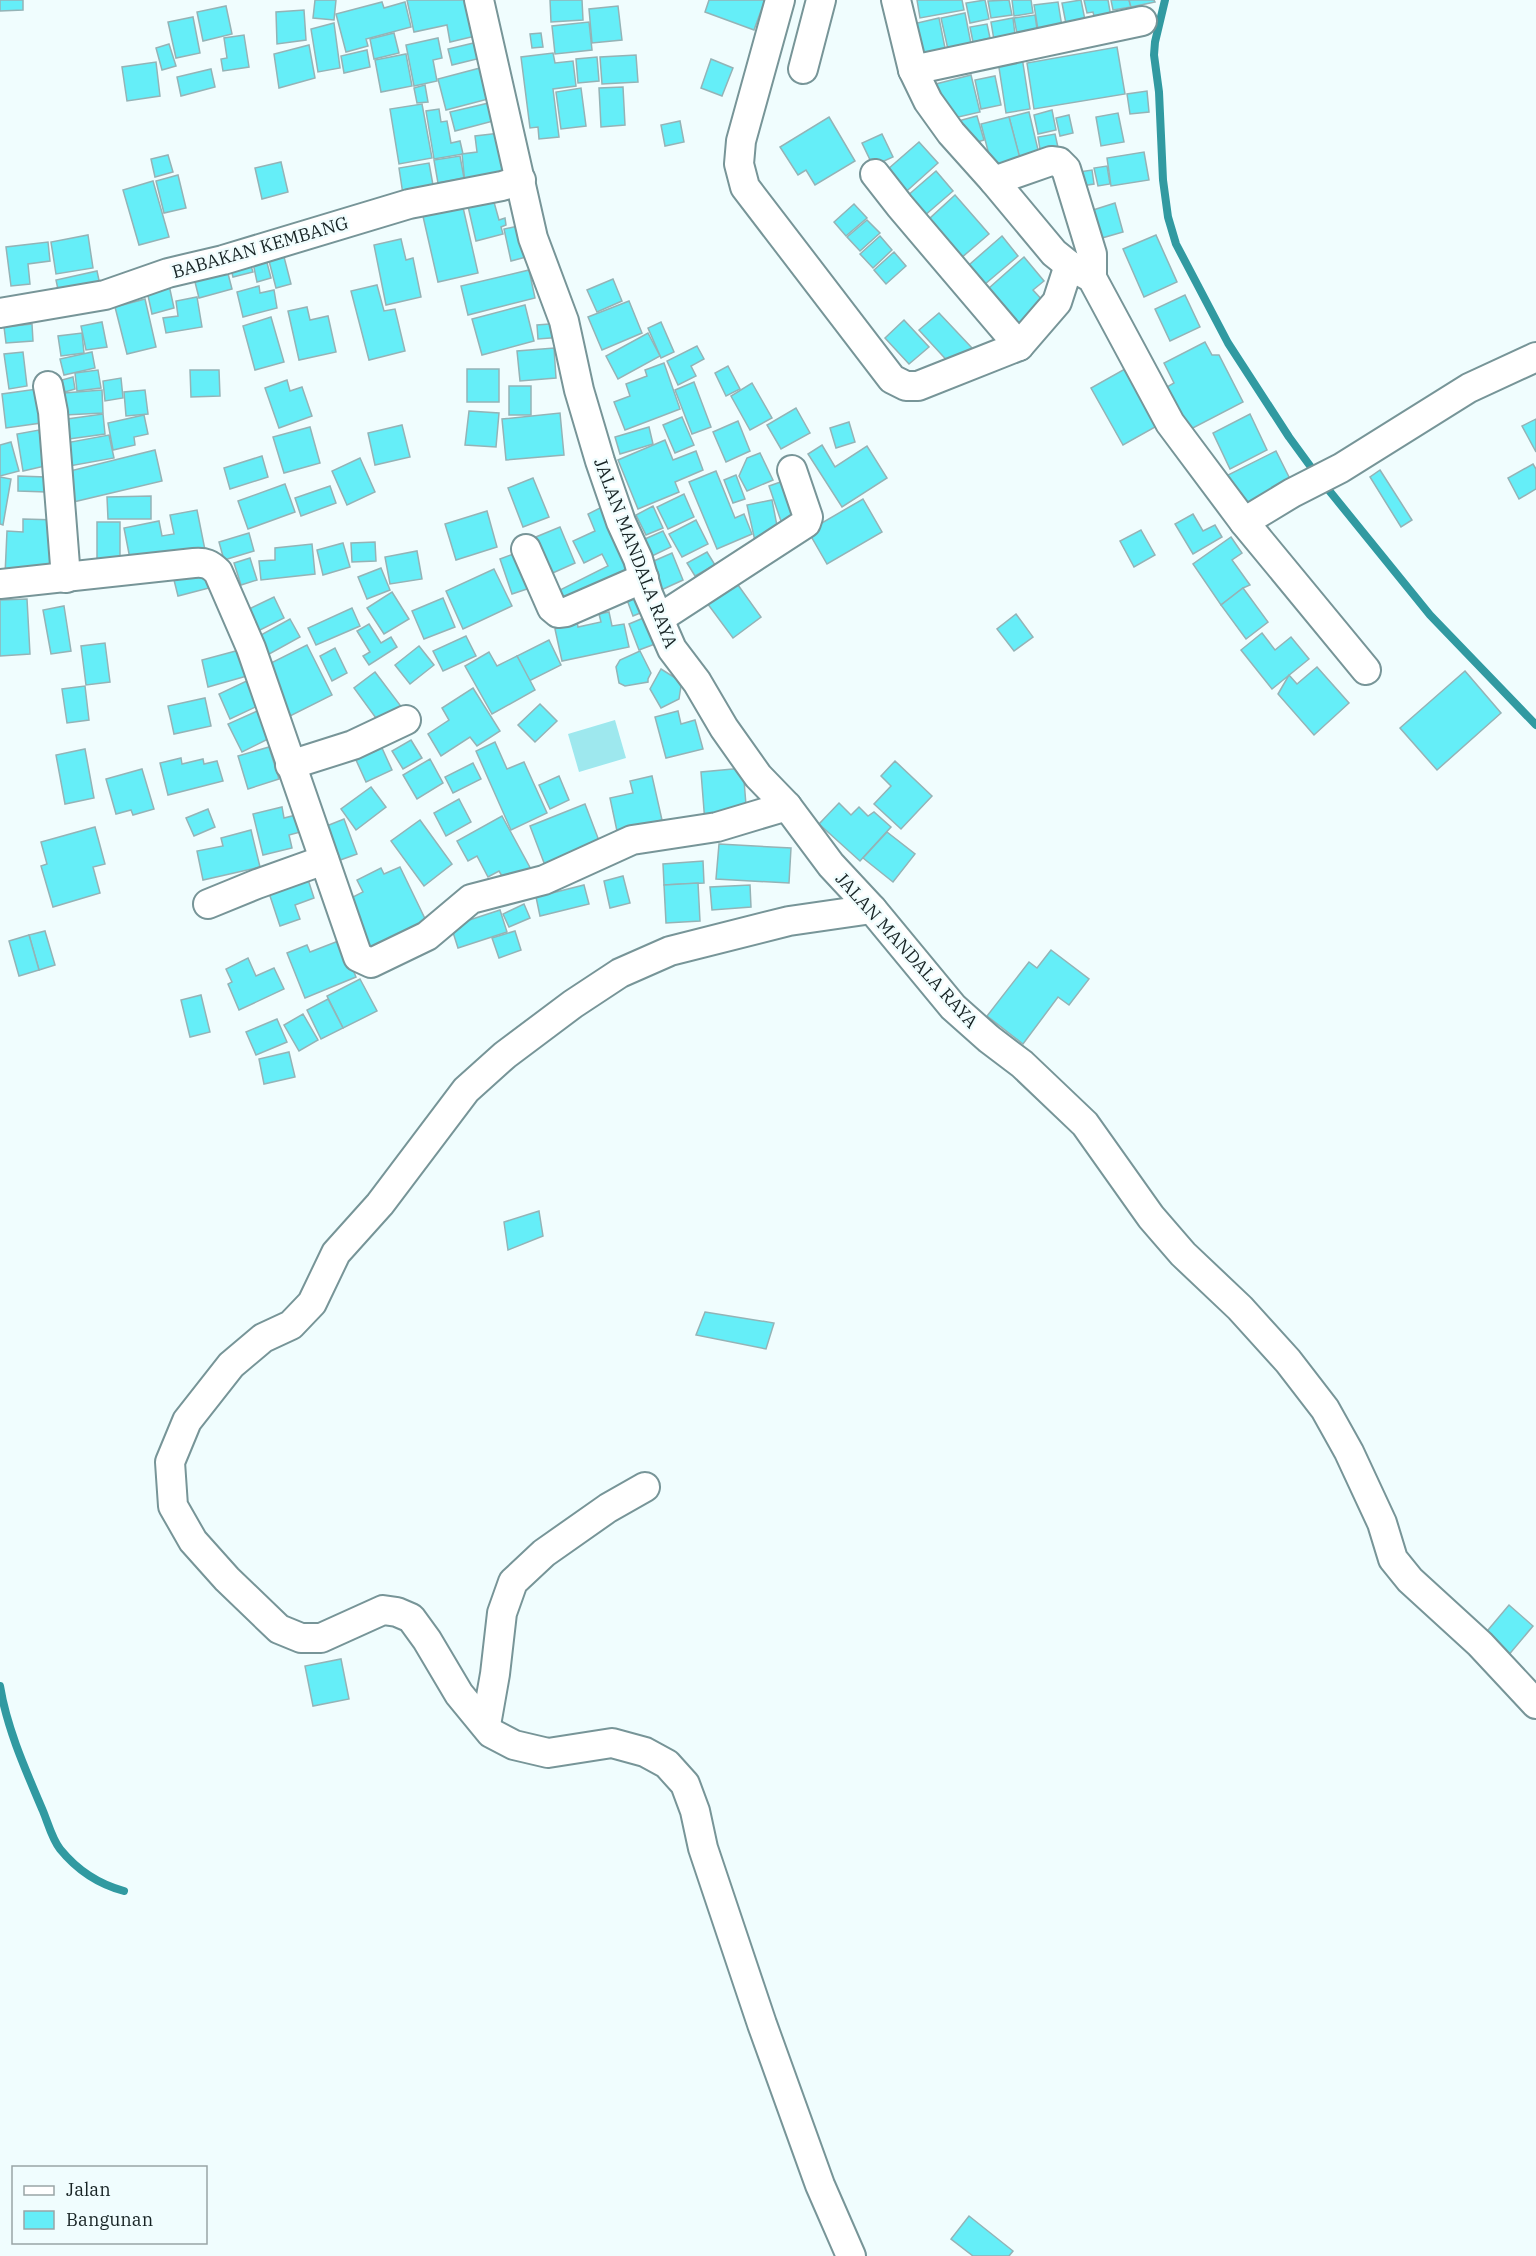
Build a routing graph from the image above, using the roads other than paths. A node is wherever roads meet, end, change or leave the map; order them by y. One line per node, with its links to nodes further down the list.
1 (479, 0): 9 (street, JALAN MANDALA RAYA)
2 (780, 0): 13 (street)
3 (821, 0): 6 (street)
4 (896, 0): 7 (street)
5 (1142, 21): 7 (street)
6 (803, 69)
7 (913, 70): 10 (street)
8 (875, 174): 13 (street)
9 (521, 180): 12 (street, BABAKAN KEMBANG); 20 (street, JALAN MANDALA RAYA)
10 (994, 181): 11 (street); 11 (street)
11 (1080, 272): 13 (street); 17 (street)
12 (0, 313)
13 (1019, 346)
14 (1536, 357): 17 (street)
15 (48, 386): 19 (street)
16 (792, 470): 22 (street)
17 (1244, 522): 23 (street)
18 (526, 549): 20 (street)
19 (66, 578): 21 (street); 25 (street)
20 (644, 578): 22 (street, JALAN MANDALA RAYA)
21 (0, 584)
22 (660, 618): 26 (street, JALAN MANDALA RAYA)
23 (1365, 670)
24 (406, 720): 25 (street)
25 (290, 765): 27 (street)
26 (787, 806): 27 (street); 29 (street, JALAN MANDALA RAYA)
27 (324, 860): 28 (street)
28 (208, 904)
29 (872, 909): 31 (street, JALAN MANDALA RAYA); 32 (street)
30 (645, 1487): 32 (street)
31 (1536, 1704)
32 (477, 1715): 33 (street)
33 (851, 2256)

